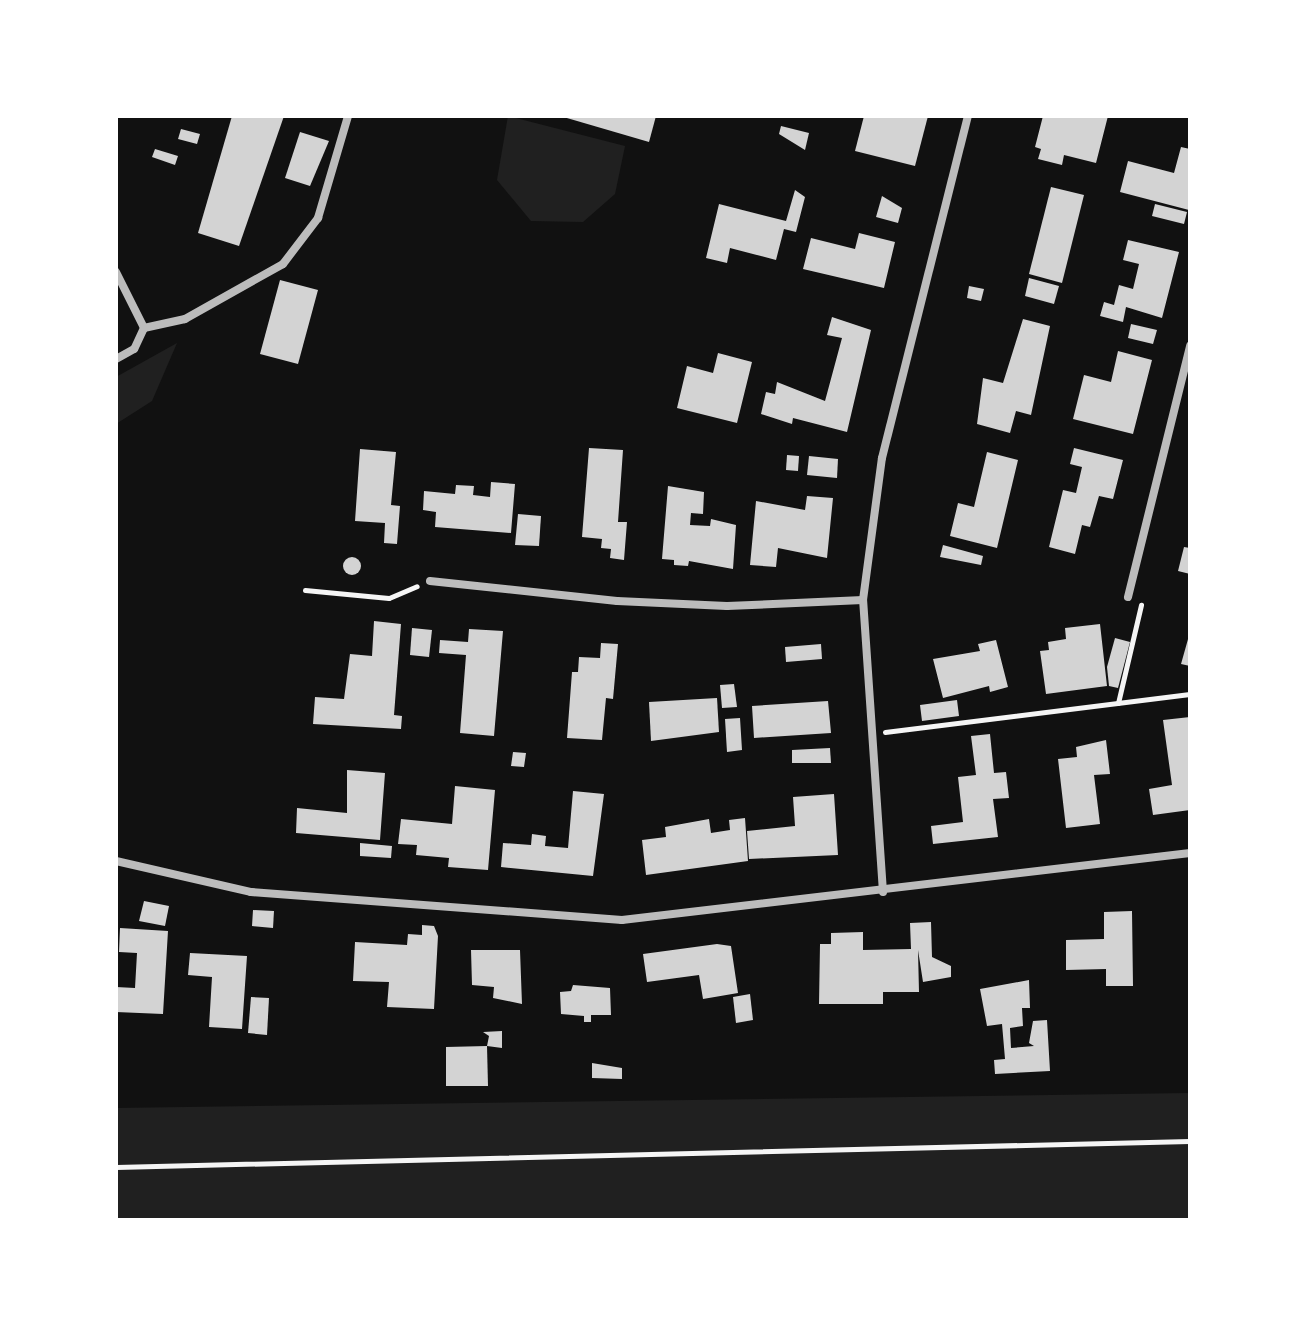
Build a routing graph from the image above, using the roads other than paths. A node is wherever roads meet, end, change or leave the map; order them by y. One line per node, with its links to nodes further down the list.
1 (348, 116): 4 (street)
2 (968, 116): 9 (street)
3 (116, 272): 4 (street)
4 (144, 328): 6 (street)
5 (1190, 346): 8 (street)
6 (116, 359)
7 (430, 581): 9 (street)
8 (1128, 597)
9 (863, 600): 12 (street)
10 (1190, 853): 12 (street)
11 (116, 861): 12 (street)
12 (883, 892)

